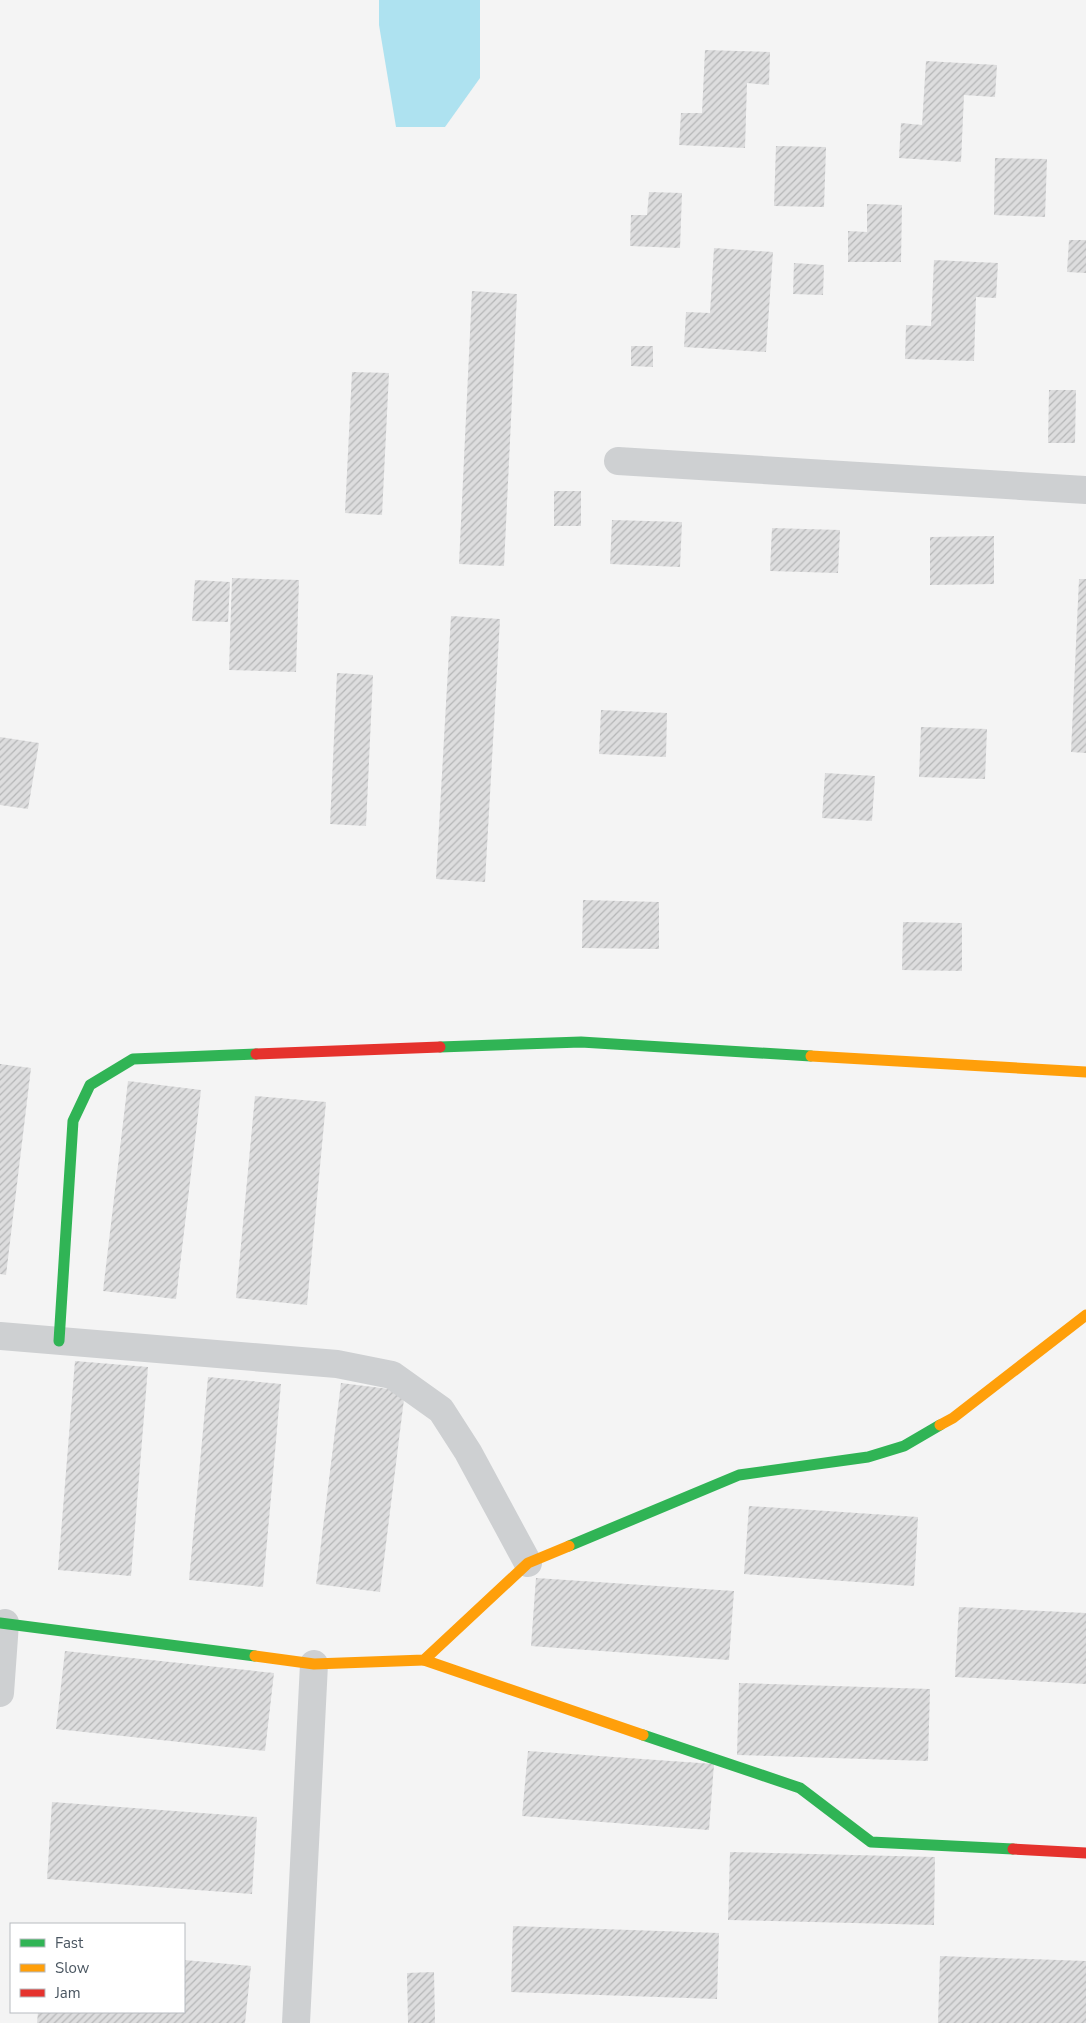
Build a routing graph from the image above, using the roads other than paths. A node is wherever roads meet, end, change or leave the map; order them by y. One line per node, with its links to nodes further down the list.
1 (618, 461): 2 (street)
2 (1086, 490)
3 (1086, 1072): 6 (street)
4 (1086, 1314): 7 (street)
5 (0, 1336): 6 (street)
6 (59, 1341): 7 (street)
7 (528, 1563): 9 (street)
8 (2, 1623): 10 (street); 11 (street)
9 (424, 1660): 10 (street); 12 (street)
10 (314, 1664): 13 (street)
11 (0, 1693)
12 (1086, 1853)
13 (296, 2023)

